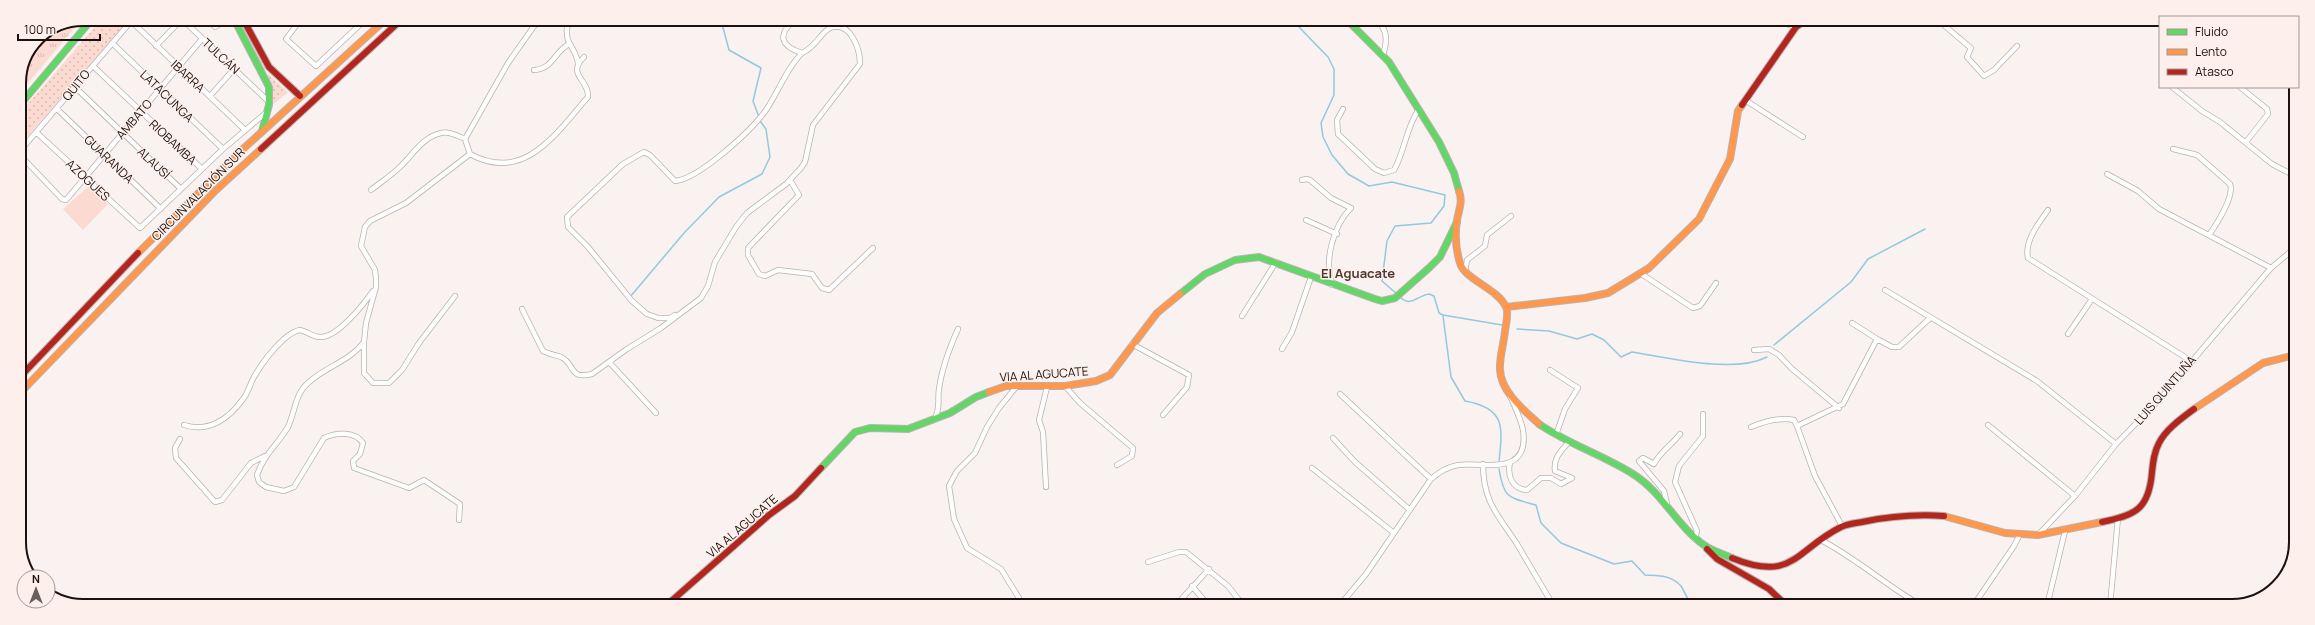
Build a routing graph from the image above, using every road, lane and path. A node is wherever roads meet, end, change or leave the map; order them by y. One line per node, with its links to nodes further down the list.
1 (86, 26): 41 (main road)
2 (127, 26): 21 (street, QUITO)
3 (138, 26): 23 (street, IBARRA)
4 (175, 26): 23 (street)
5 (189, 26): 20 (street, TULCÁN)
6 (238, 26): 34 (main road)
7 (248, 26): 30 (main road)
8 (296, 26): 9 (street)
9 (359, 26)
10 (378, 26): 40 (main road, CIRCUNVALACIÓN SUR)
11 (394, 26): 110 (main road, CIRCUNVALACIÓN SUR)
12 (534, 26): 54 (street)
13 (568, 26): 22 (street)
14 (787, 26): 25 (street)
15 (1353, 26): 26 (main road)
16 (1382, 26): 26 (street)
17 (1793, 26): 19 (street)
18 (1945, 26): 24 (street)
19 (1796, 27): 42 (main road)
20 (202, 39): 31 (street, AMBATO); 32 (street, TULCÁN)
21 (112, 43): 29 (street, QUITO); 38 (street, LATACUNGA)
22 (569, 44): 28 (street); 33 (street)
23 (156, 46): 31 (street, IBARRA)
24 (2017, 46)
25 (802, 53): 66 (street); 92 (street)
26 (1383, 55): 46 (main road)
27 (584, 57): 28 (street)
28 (578, 63): 60 (street)
29 (93, 66): 35 (street, QUITO); 48 (street, RIOBAMBA)
30 (269, 67): 34 (main road); 40 (main road)
31 (178, 68): 38 (street, AMBATO); 39 (street, IBARRA)
32 (234, 69): 39 (street); 43 (street, TULCÁN)
33 (534, 70)
34 (262, 71): 43 (main road)
35 (74, 87): 45 (street, QUITO); 52 (street, ALAUSÍ)
36 (2173, 88): 55 (street)
37 (2241, 88): 55 (street)
38 (159, 89): 48 (street, AMBATO); 57 (street, LATACUNGA)
39 (210, 96): 49 (street, IBARRA)
40 (300, 96): 50 (main road, CIRCUNVALACIÓN SUR)
41 (26, 98)
42 (1745, 100): 53 (street); 82 (main road)
43 (270, 102): 47 (main road)
44 (1343, 108): 46 (street)
45 (57, 109): 51 (street, QUITO); 59 (street, GUARANDA)
46 (1419, 109): 74 (main road)
47 (268, 111): 49 (street); 50 (main road)
48 (142, 112): 52 (street, AMBATO); 62 (street, RIOBAMBA)
49 (245, 130): 57 (street)
50 (262, 131): 107 (main road, CIRCUNVALACIÓN SUR)
51 (36, 132): 56 (street, QUITO); 65 (street, AZOGUES)
52 (121, 134): 59 (street, AMBATO); 68 (street, ALAUSÍ)
53 (1803, 137)
54 (465, 139): 60 (street); 69 (street)
55 (2246, 142): 63 (street)
56 (26, 144)
57 (223, 149): 62 (street)
58 (2173, 149): 76 (street)
59 (104, 154): 65 (street, AMBATO); 70 (street, GUARANDA)
60 (470, 154): 86 (street)
61 (26, 160): 65 (street, AMBATO)
62 (202, 169): 68 (street)
63 (2289, 173)
64 (2107, 174): 76 (street)
65 (85, 177): 70 (street, AZOGUES)
66 (790, 180): 77 (street); 92 (street)
67 (1302, 180): 75 (street)
68 (181, 189): 70 (street)
69 (371, 190)
70 (161, 209)
71 (2048, 210): 89 (street)
72 (1511, 216): 81 (street)
73 (1306, 220): 75 (street)
74 (1457, 221): 81 (main road); 85 (main road, VIA AL AGUCATE)
75 (1337, 234): 85 (street)
76 (2209, 235): 80 (street)
77 (873, 248)
78 (2289, 253): 80 (street, LUIS QUINTUÑA)
79 (1276, 262): 83 (main road, VIA AL AGUCATE); 93 (street); 100 (main road, VIA AL AGUCATE)
80 (2271, 268): 104 (street, LUIS QUINTUÑA)
81 (1465, 272): 90 (main road)
82 (1640, 273): 84 (street); 90 (main road)
83 (1312, 277): 85 (main road, VIA AL AGUCATE); 101 (street)
84 (1716, 283)
85 (1332, 285)
86 (376, 287): 99 (street); 119 (street)
87 (1885, 290): 94 (street)
88 (455, 296): 99 (street)
89 (2092, 299): 97 (street); 104 (street)
90 (1506, 306): 113 (main road)
91 (522, 309): 105 (street)
92 (684, 310): 105 (street)
93 (1242, 316)
94 (1930, 318): 98 (street); 128 (street)
95 (1852, 323): 98 (street)
96 (958, 329): 118 (street)
97 (2068, 334)
98 (1878, 339): 114 (street)
99 (364, 342): 129 (street)
100 (1132, 344): 109 (main road, VIA AL AGUCATE); 117 (street)
101 (1282, 349)
102 (1754, 350): 114 (street)
103 (2289, 356): 139 (main road)
104 (2191, 361): 128 (street, LUIS QUINTUÑA)
105 (609, 362): 115 (street)
106 (1550, 370): 124 (street)
107 (26, 371)
108 (1017, 386): 111 (main road, VIA AL AGUCATE); 118 (main road, VIA AL AGUCATE); 152 (street)
109 (1065, 386): 111 (main road, VIA AL AGUCATE); 132 (street)
110 (26, 387)
111 (1047, 387): 135 (street)
112 (1340, 394): 134 (street)
113 (1510, 394): 124 (main road); 130 (street)
114 (1839, 408): 121 (street)
115 (656, 413)
116 (1703, 414): 146 (street)
117 (1163, 415)
118 (935, 419): 153 (main road, VIA AL AGUCATE)
119 (184, 425)
120 (1988, 425): 136 (street)
121 (1798, 426): 122 (street); 141 (street)
122 (1751, 427)
123 (1680, 434): 137 (street)
124 (1556, 435): 127 (main road)
125 (1333, 438): 138 (street)
126 (180, 439): 129 (street)
127 (1569, 442): 130 (street); 137 (main road)
128 (2116, 444): 136 (street, LUIS QUINTUÑA)
129 (265, 456): 140 (street)
130 (1510, 462): 131 (street)
131 (1483, 464): 134 (street); 158 (street)
132 (1117, 465)
133 (1312, 468): 143 (street)
134 (1431, 479): 138 (street)
135 (1046, 487)
136 (2075, 496): 145 (street, LUIS QUINTUÑA)
137 (1667, 506): 146 (main road)
138 (1410, 510): 143 (street)
139 (2118, 518): 142 (main road); 163 (street)
140 (459, 520)
141 (1842, 526): 144 (main road); 147 (main road)
142 (2064, 531): 145 (main road); 162 (street)
143 (1394, 533): 157 (street)
144 (2020, 534): 145 (main road); 161 (street)
145 (2038, 535)
146 (1696, 539): 148 (main road)
147 (1820, 540): 148 (main road); 160 (street)
148 (1706, 547): 159 (main road)
149 (1148, 562): 150 (street)
150 (1209, 569): 151 (street); 156 (street)
151 (1192, 586): 154 (street); 155 (street)
152 (1019, 598)
153 (674, 599)
154 (1181, 599)
155 (1203, 599)
156 (1238, 599)
157 (1344, 599)
158 (1548, 599)
159 (1780, 599)
160 (1910, 599)
161 (1978, 599)
162 (2049, 599)
163 (2111, 599)

